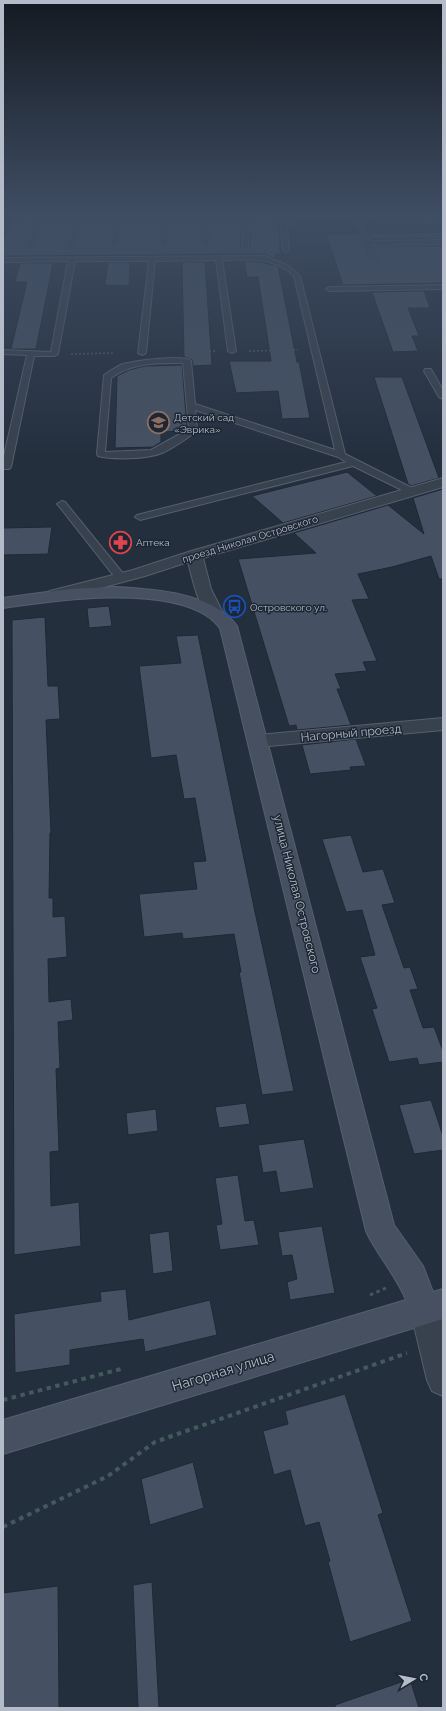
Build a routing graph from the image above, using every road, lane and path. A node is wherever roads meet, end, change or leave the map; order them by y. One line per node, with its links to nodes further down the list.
1 (65, 296): 7 (lane)
2 (148, 296): 8 (lane)
3 (224, 296): 5 (lane)
4 (302, 296): 12 (lane)
5 (232, 351)
6 (3, 352): 7 (lane)
7 (31, 353): 14 (lane)
8 (142, 353)
9 (428, 371): 10 (lane)
10 (443, 397)
11 (192, 406): 11 (lane); 12 (lane)
12 (341, 455): 13 (lane)
13 (354, 463): 16 (lane); 18 (lane)
14 (6, 467)
15 (443, 482): 16 (street, проезд Николая Островского)
16 (411, 491): 19 (street, проезд Николая Островского)
17 (62, 504): 20 (lane)
18 (140, 516)
19 (194, 555): 20 (street, проезд Николая Островского); 23 (street)
20 (121, 578): 21 (street, проезд Николая Островского)
21 (56, 595): 22 (street, улица Николая Островского); 23 (street, улица Николая Островского)
22 (3, 603)
23 (214, 613): 25 (street, улица Николая Островского)
24 (443, 724): 25 (street, Нагорный проезд)
25 (258, 741): 26 (street, улица Николая Островского)
26 (434, 1307): 27 (street, улица Николая Островского); 29 (street, Нагорная улица)
27 (434, 1343): 28 (street, улица Николая Островского); 30 (path)
28 (443, 1380)
29 (3, 1437)
30 (3, 1527)

